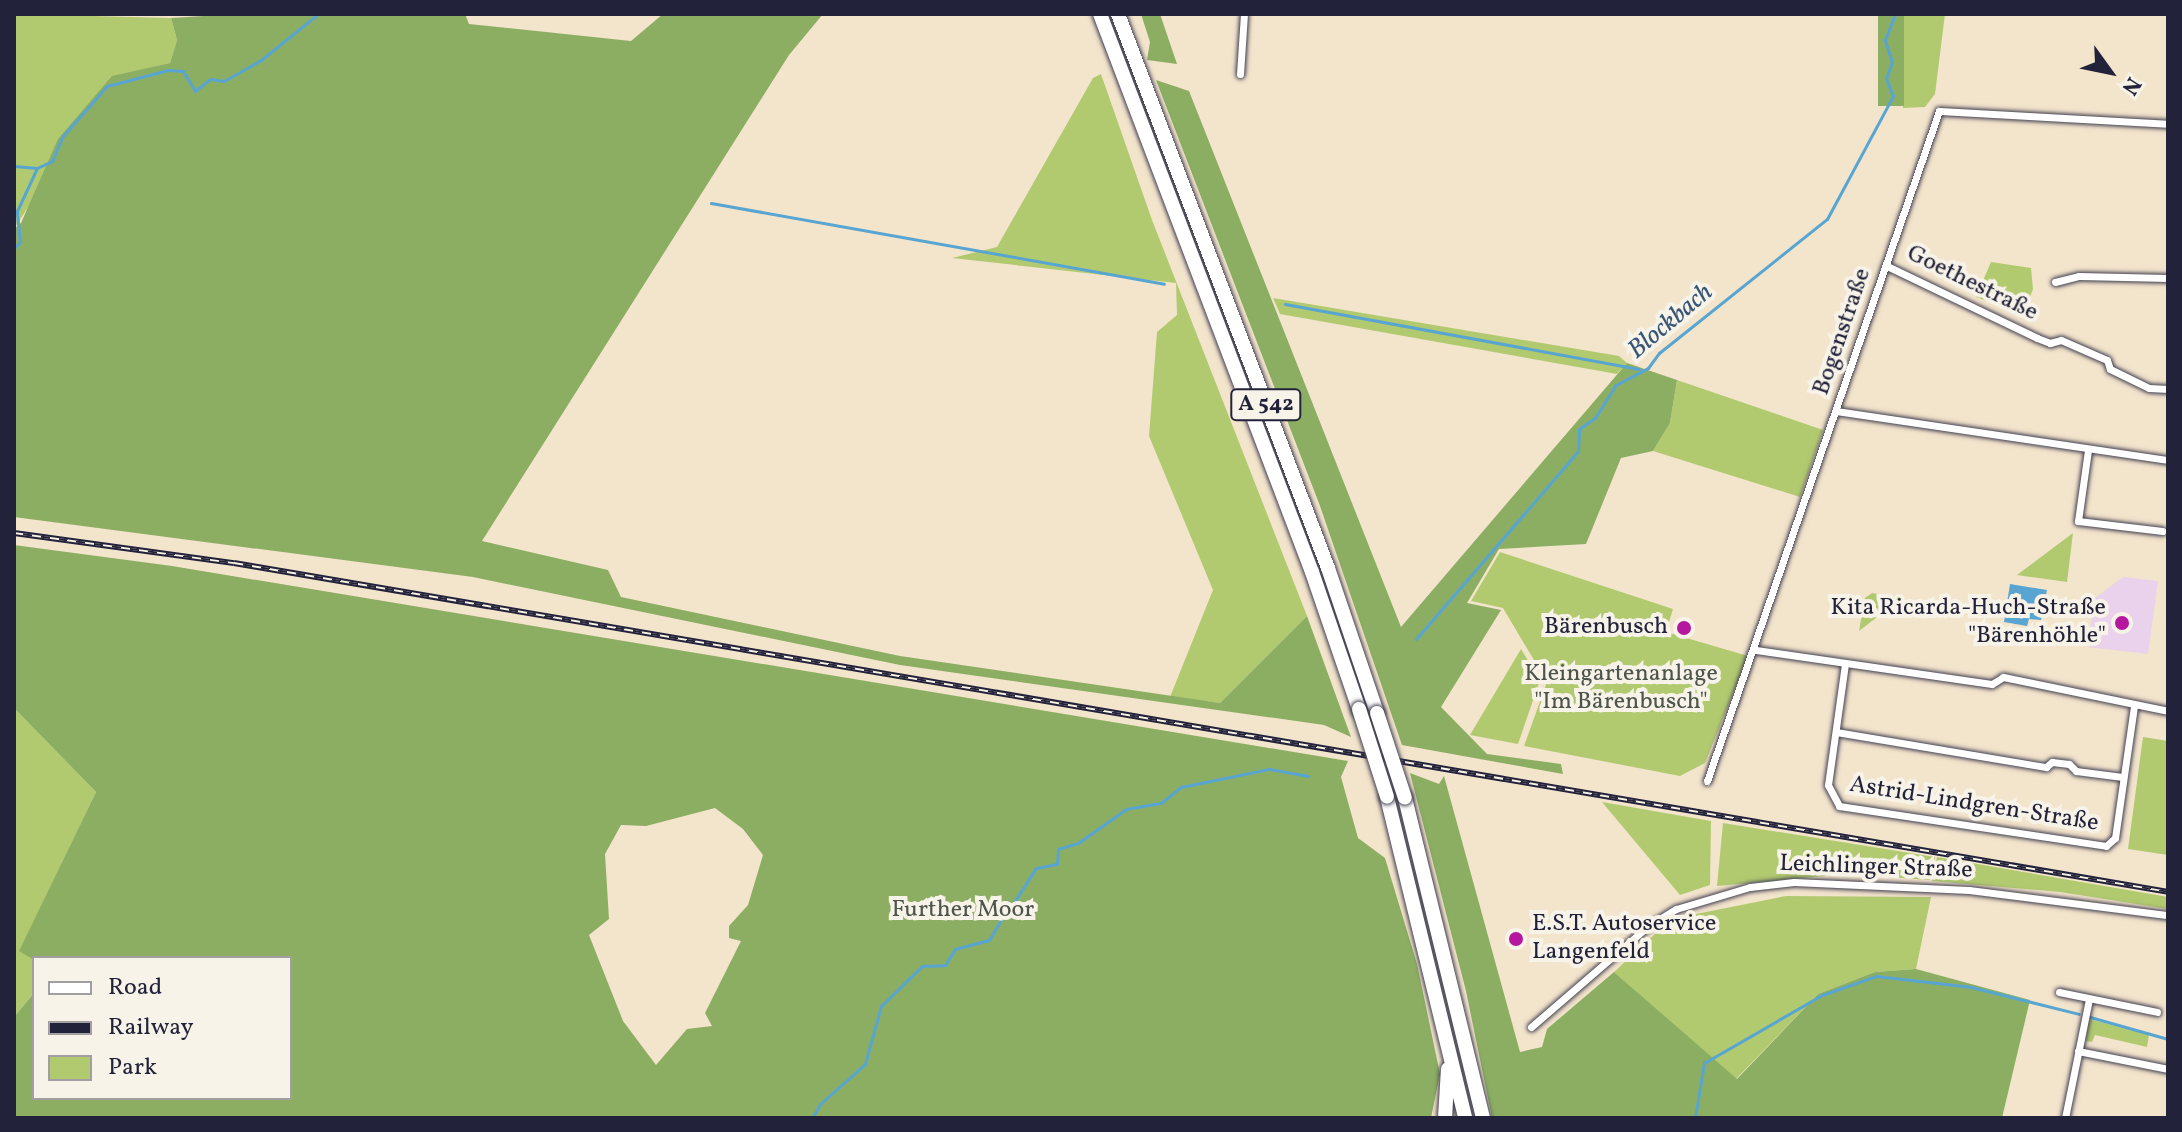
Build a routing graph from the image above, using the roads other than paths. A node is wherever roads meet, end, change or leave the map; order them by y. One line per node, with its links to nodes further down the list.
1 (1100, 14): 25 (highway, A 542, bridge)
2 (1118, 14): 31 (highway, A 542, bridge)
3 (1244, 14): 4 (street)
4 (1240, 74)
5 (2168, 124): 6 (street, Bogenstraße)
6 (1887, 266): 9 (street, Goethestraße); 10 (street, Bogenstraße)
7 (2168, 278): 8 (street)
8 (2055, 282)
9 (2168, 389)
10 (1836, 411): 11 (street); 14 (street, Bogenstraße)
11 (2088, 450): 12 (street); 13 (street)
12 (2168, 460)
13 (2162, 531)
14 (1756, 650): 15 (street); 20 (street, Bogenstraße)
15 (1845, 664): 16 (street); 18 (street, Astrid-Lindgren-Straße)
16 (2134, 706): 17 (street); 19 (street, Astrid-Lindgren-Straße)
17 (2168, 711)
18 (1836, 732): 19 (street, Astrid-Lindgren-Straße); 19 (street, Astrid-Lindgren-Straße)
19 (2123, 777)
20 (1707, 781)
21 (2168, 915): 26 (street, Leichlinger Straße)
22 (2059, 992): 23 (street)
23 (2089, 999): 24 (street); 27 (street)
24 (2157, 1012)
25 (1445, 1021): 29 (highway); 30 (highway, A 542)
26 (1531, 1027)
27 (2078, 1051): 28 (street); 32 (street)
28 (2168, 1069)
29 (1445, 1118)
30 (1465, 1118)
31 (1485, 1118)
32 (2065, 1118)

